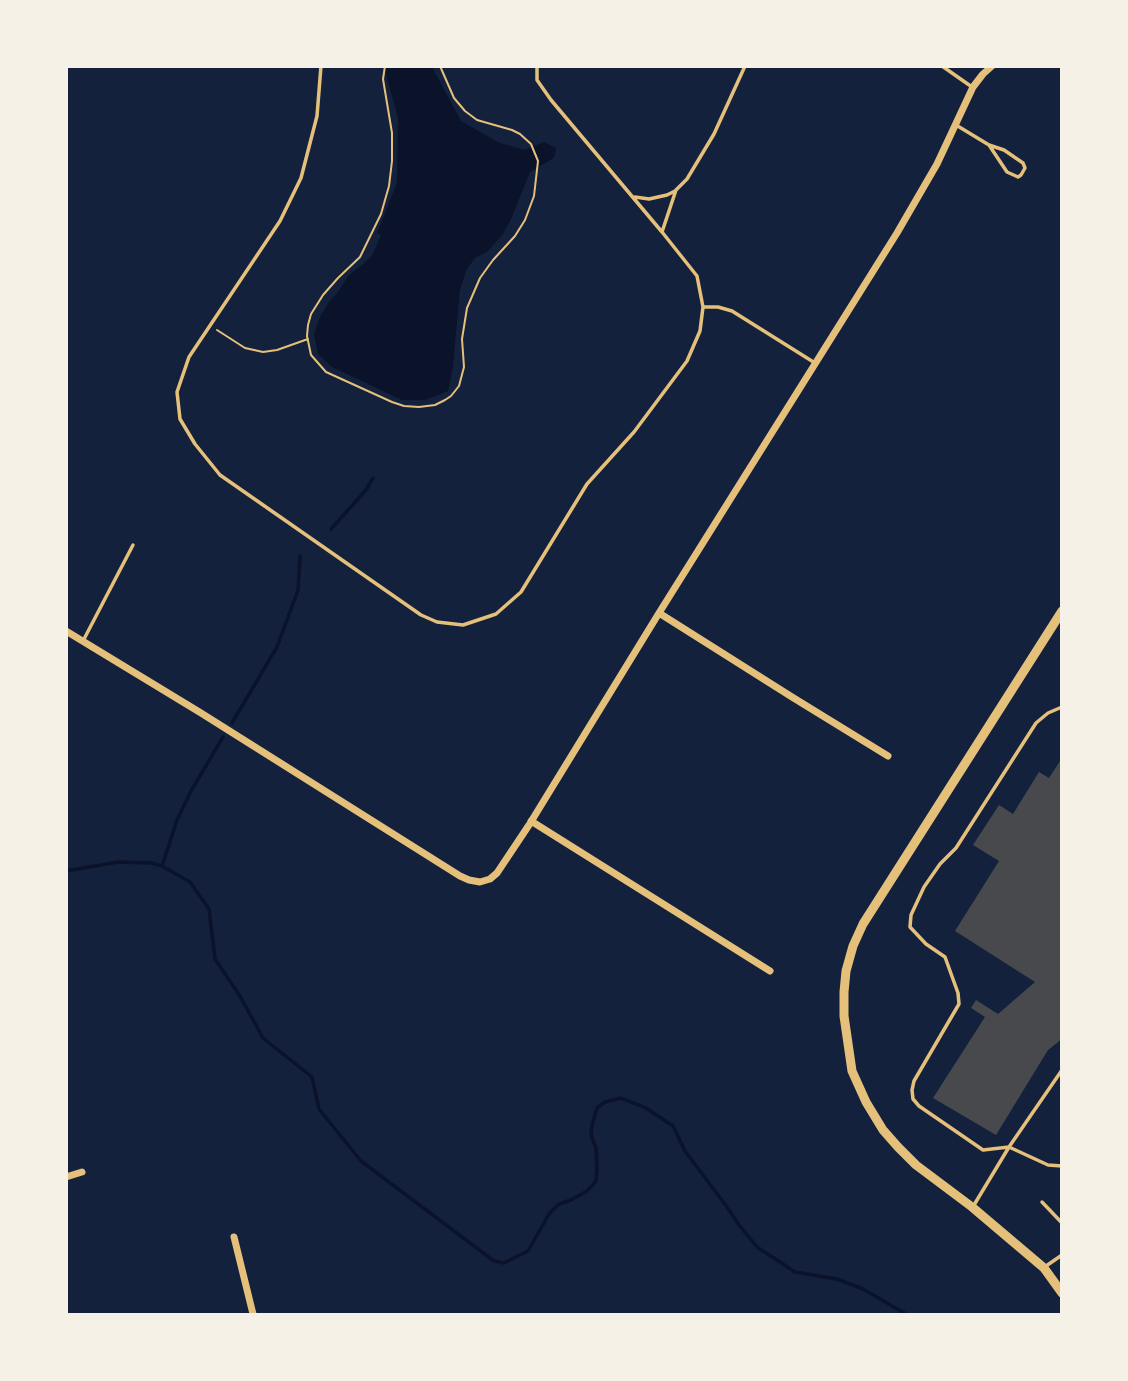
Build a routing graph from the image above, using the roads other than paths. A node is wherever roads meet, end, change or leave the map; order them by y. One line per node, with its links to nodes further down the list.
1 (321, 66): 12 (lane)
2 (537, 66): 10 (lane)
3 (745, 66): 9 (lane)
4 (942, 66): 6 (lane)
5 (992, 66): 6 (street)
6 (973, 87): 7 (street)
7 (956, 125): 8 (lane); 13 (street)
8 (989, 145): 8 (lane)
9 (677, 191): 10 (lane); 11 (lane)
10 (633, 197): 11 (lane)
11 (662, 232): 12 (lane)
12 (703, 307): 13 (lane)
13 (815, 363): 16 (street)
14 (132, 545): 18 (lane)
15 (1062, 611): 29 (street)
16 (659, 613): 20 (street); 21 (street)
17 (66, 631): 18 (street)
18 (83, 641): 21 (street)
19 (1062, 707): 24 (lane)
20 (888, 756)
21 (531, 821): 22 (street)
22 (770, 971)
23 (1062, 1070): 24 (lane)
24 (1009, 1147): 25 (lane); 29 (lane)
25 (1062, 1166)
26 (82, 1171): 27 (street)
27 (66, 1177)
28 (1042, 1202): 30 (lane)
29 (972, 1207): 33 (street)
30 (1062, 1223)
31 (234, 1237): 35 (street)
32 (1062, 1255): 33 (lane)
33 (1044, 1268): 34 (street)
34 (1062, 1293)
35 (253, 1314)

